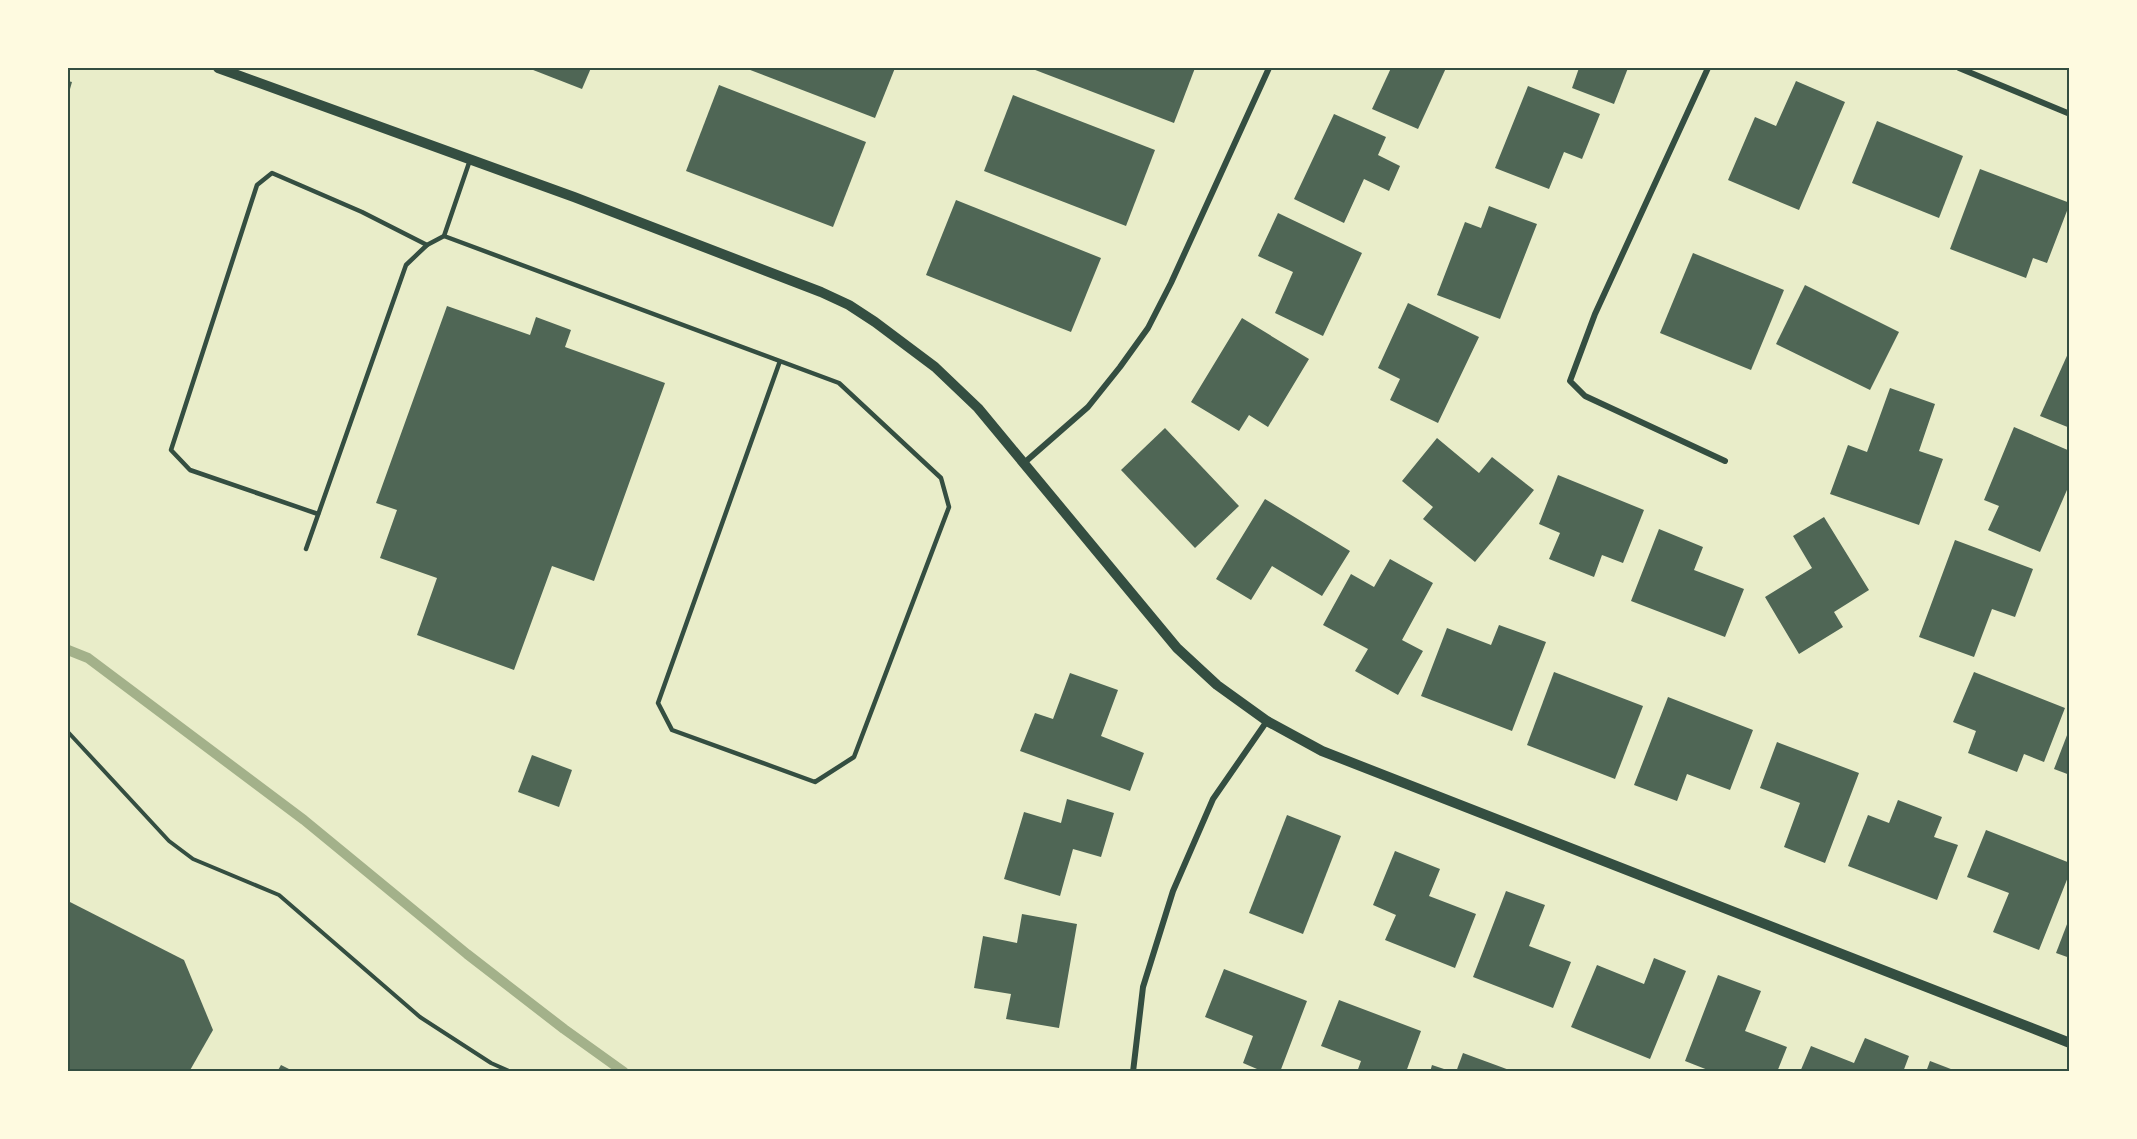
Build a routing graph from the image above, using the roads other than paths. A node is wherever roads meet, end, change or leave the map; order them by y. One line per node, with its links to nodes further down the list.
1 (218, 68): 6 (street)
2 (1269, 68): 11 (street)
3 (1708, 68): 10 (street)
4 (1959, 68): 5 (street)
5 (2070, 114)
6 (470, 160): 7 (lane); 11 (street)
7 (444, 236): 8 (lane); 9 (lane)
8 (427, 245): 12 (lane); 12 (lane)
9 (780, 361): 9 (lane)
10 (1725, 461)
11 (1024, 463): 14 (street)
12 (318, 514): 13 (lane)
13 (306, 549)
14 (1267, 721): 15 (street); 16 (street)
15 (2070, 1043)
16 (1133, 1071)

